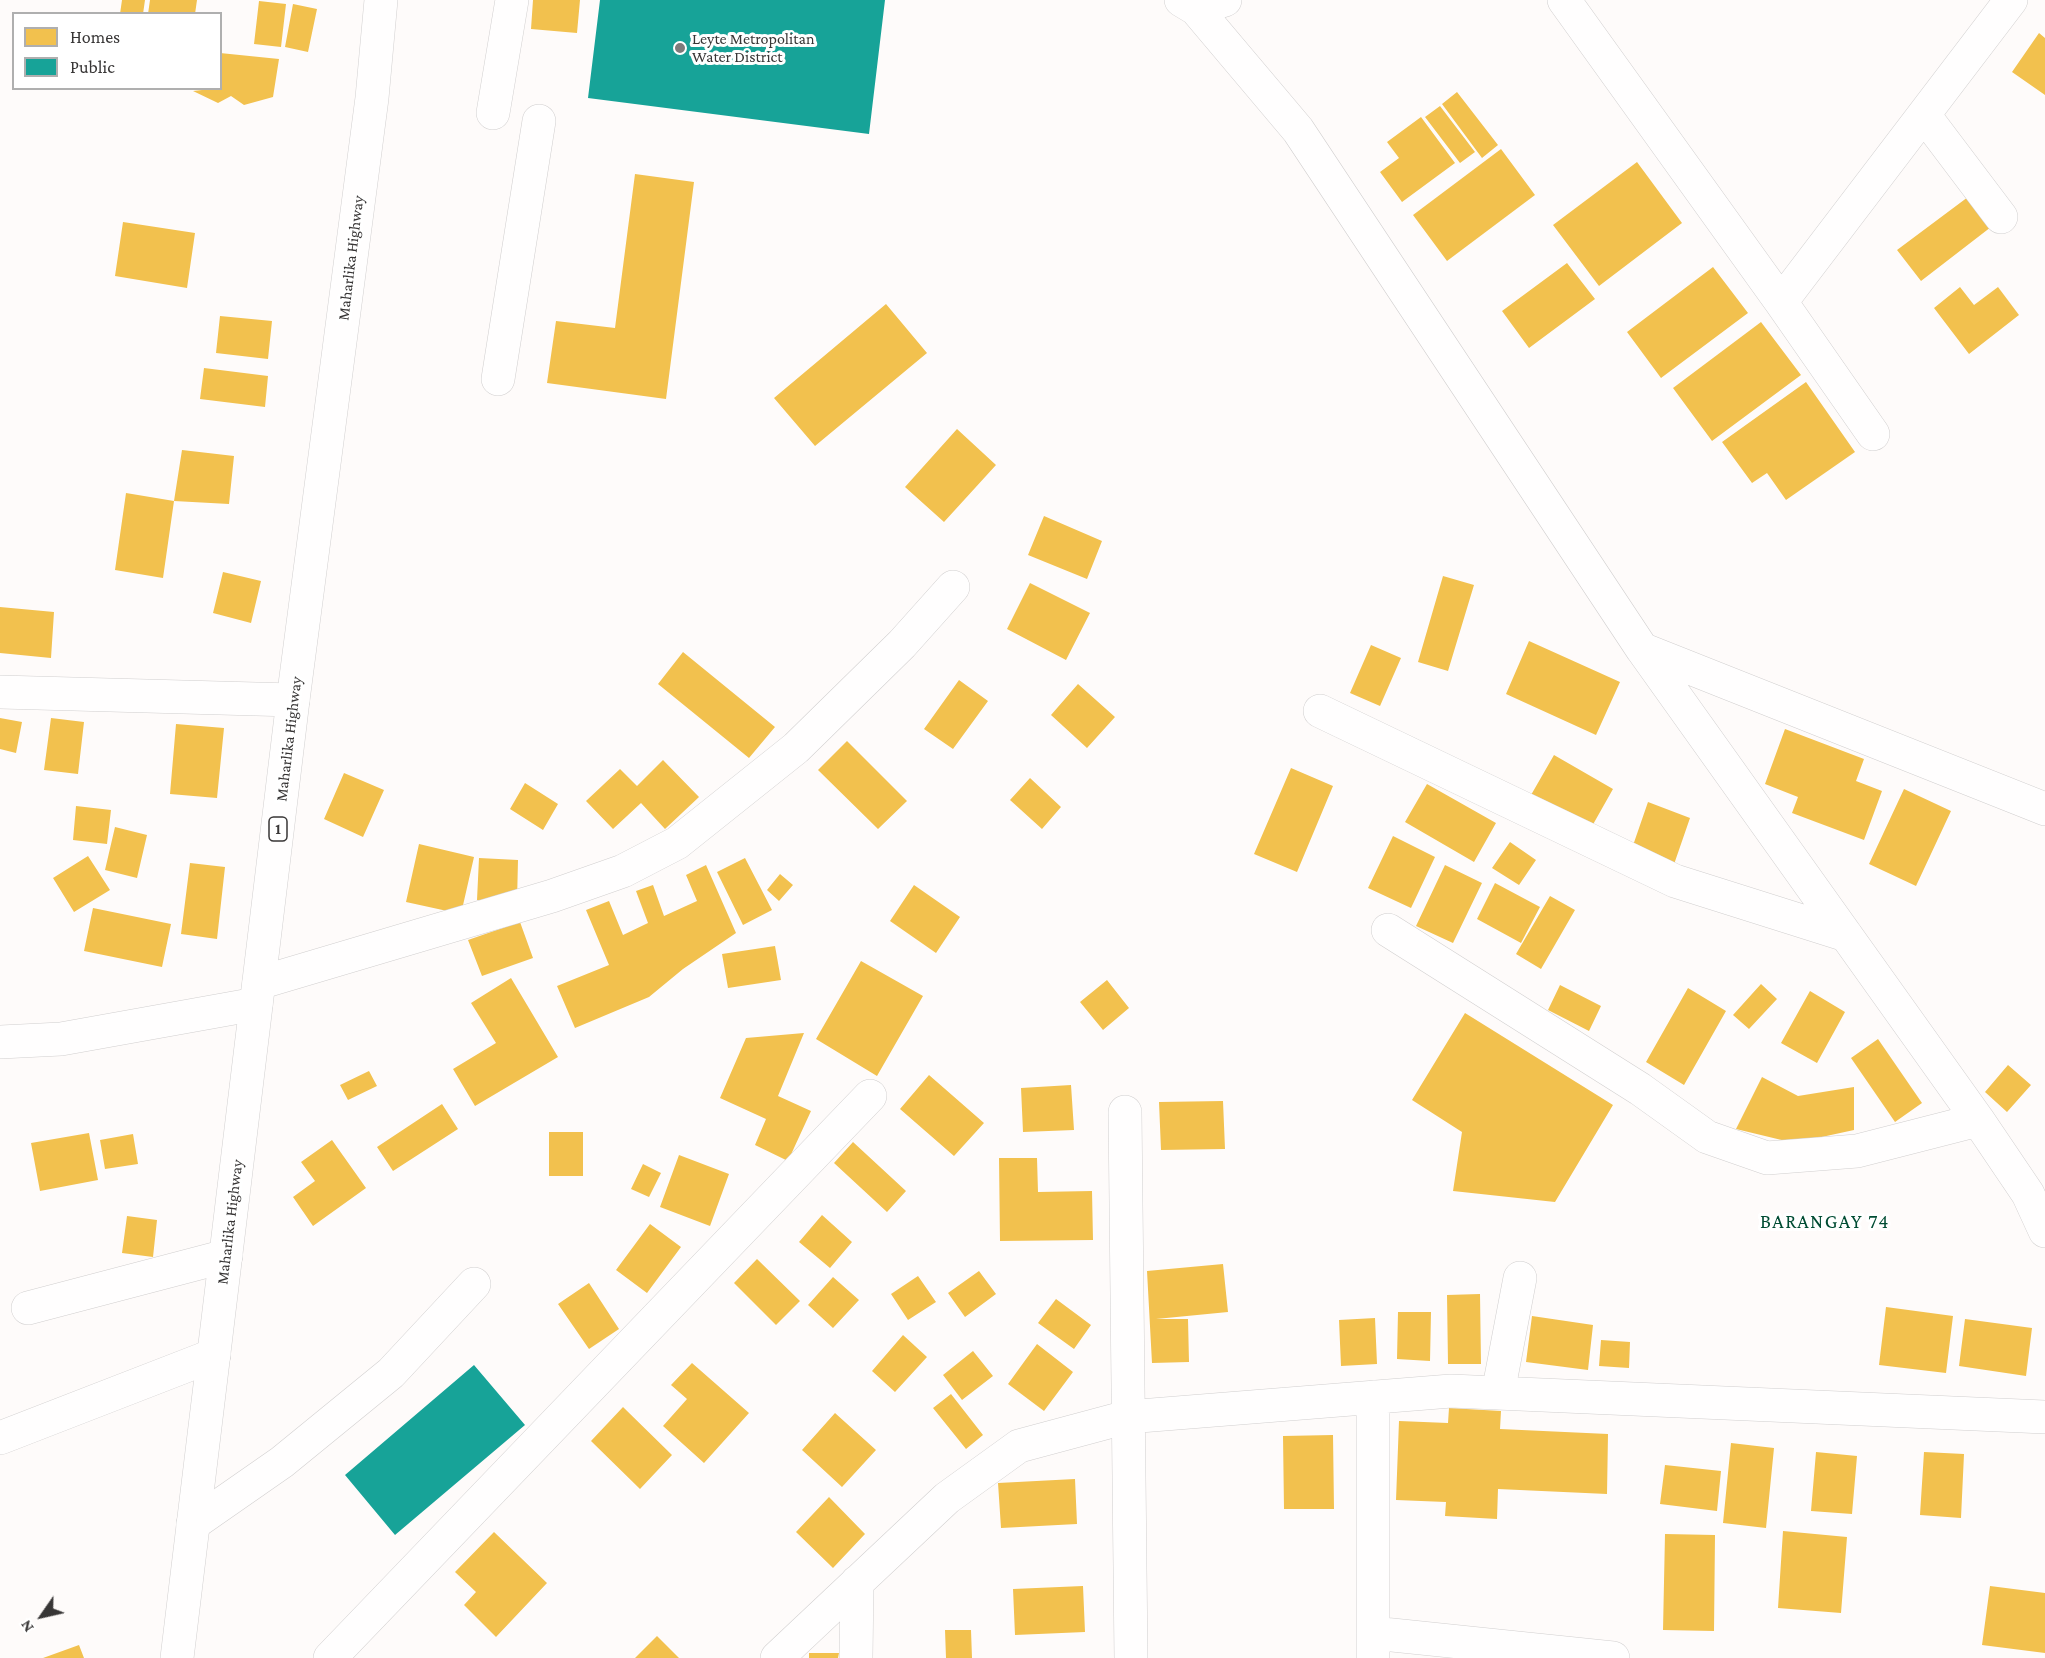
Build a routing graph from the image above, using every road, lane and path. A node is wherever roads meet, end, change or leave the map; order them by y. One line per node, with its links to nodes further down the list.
1 (381, 0): 16 (street, Maharlika Highway / 1)
2 (512, 0): 6 (street)
3 (1564, 0): 10 (street)
4 (2011, 0): 7 (street)
5 (1201, 3): 14 (street)
6 (493, 114)
7 (1924, 115): 9 (street); 10 (street)
8 (539, 121): 11 (street)
9 (2001, 217)
10 (1781, 302): 12 (street)
11 (498, 380)
12 (1873, 434)
13 (952, 587): 21 (street)
14 (1642, 649): 18 (street); 20 (street)
15 (0, 692): 16 (street)
16 (293, 700): 21 (street, Maharlika Highway / 1)
17 (1320, 711): 20 (street)
18 (2045, 809)
19 (1388, 930): 25 (street)
20 (1846, 934): 25 (street)
21 (258, 994): 22 (street); 27 (street, Maharlika Highway / 1)
22 (0, 1042)
23 (870, 1096): 41 (street)
24 (1125, 1112): 34 (street)
25 (1978, 1120): 26 (street)
26 (2045, 1232)
27 (226, 1256): 30 (street); 31 (street, Maharlika Highway / 1)
28 (1520, 1278): 32 (street)
29 (474, 1284): 37 (street)
30 (28, 1308)
31 (214, 1355): 36 (street); 37 (street, Maharlika Highway / 1)
32 (1498, 1393): 33 (street); 35 (street)
33 (1372, 1397): 34 (street); 39 (street)
34 (1127, 1417): 38 (street); 44 (street)
35 (2045, 1417)
36 (0, 1438)
37 (193, 1524): 40 (street, Maharlika Highway / 1)
38 (857, 1582): 42 (street); 43 (street)
39 (1373, 1645): 45 (street)
40 (177, 1658)
41 (330, 1658)
42 (777, 1658)
43 (856, 1658)
44 (1131, 1658)
45 (1613, 1658)

